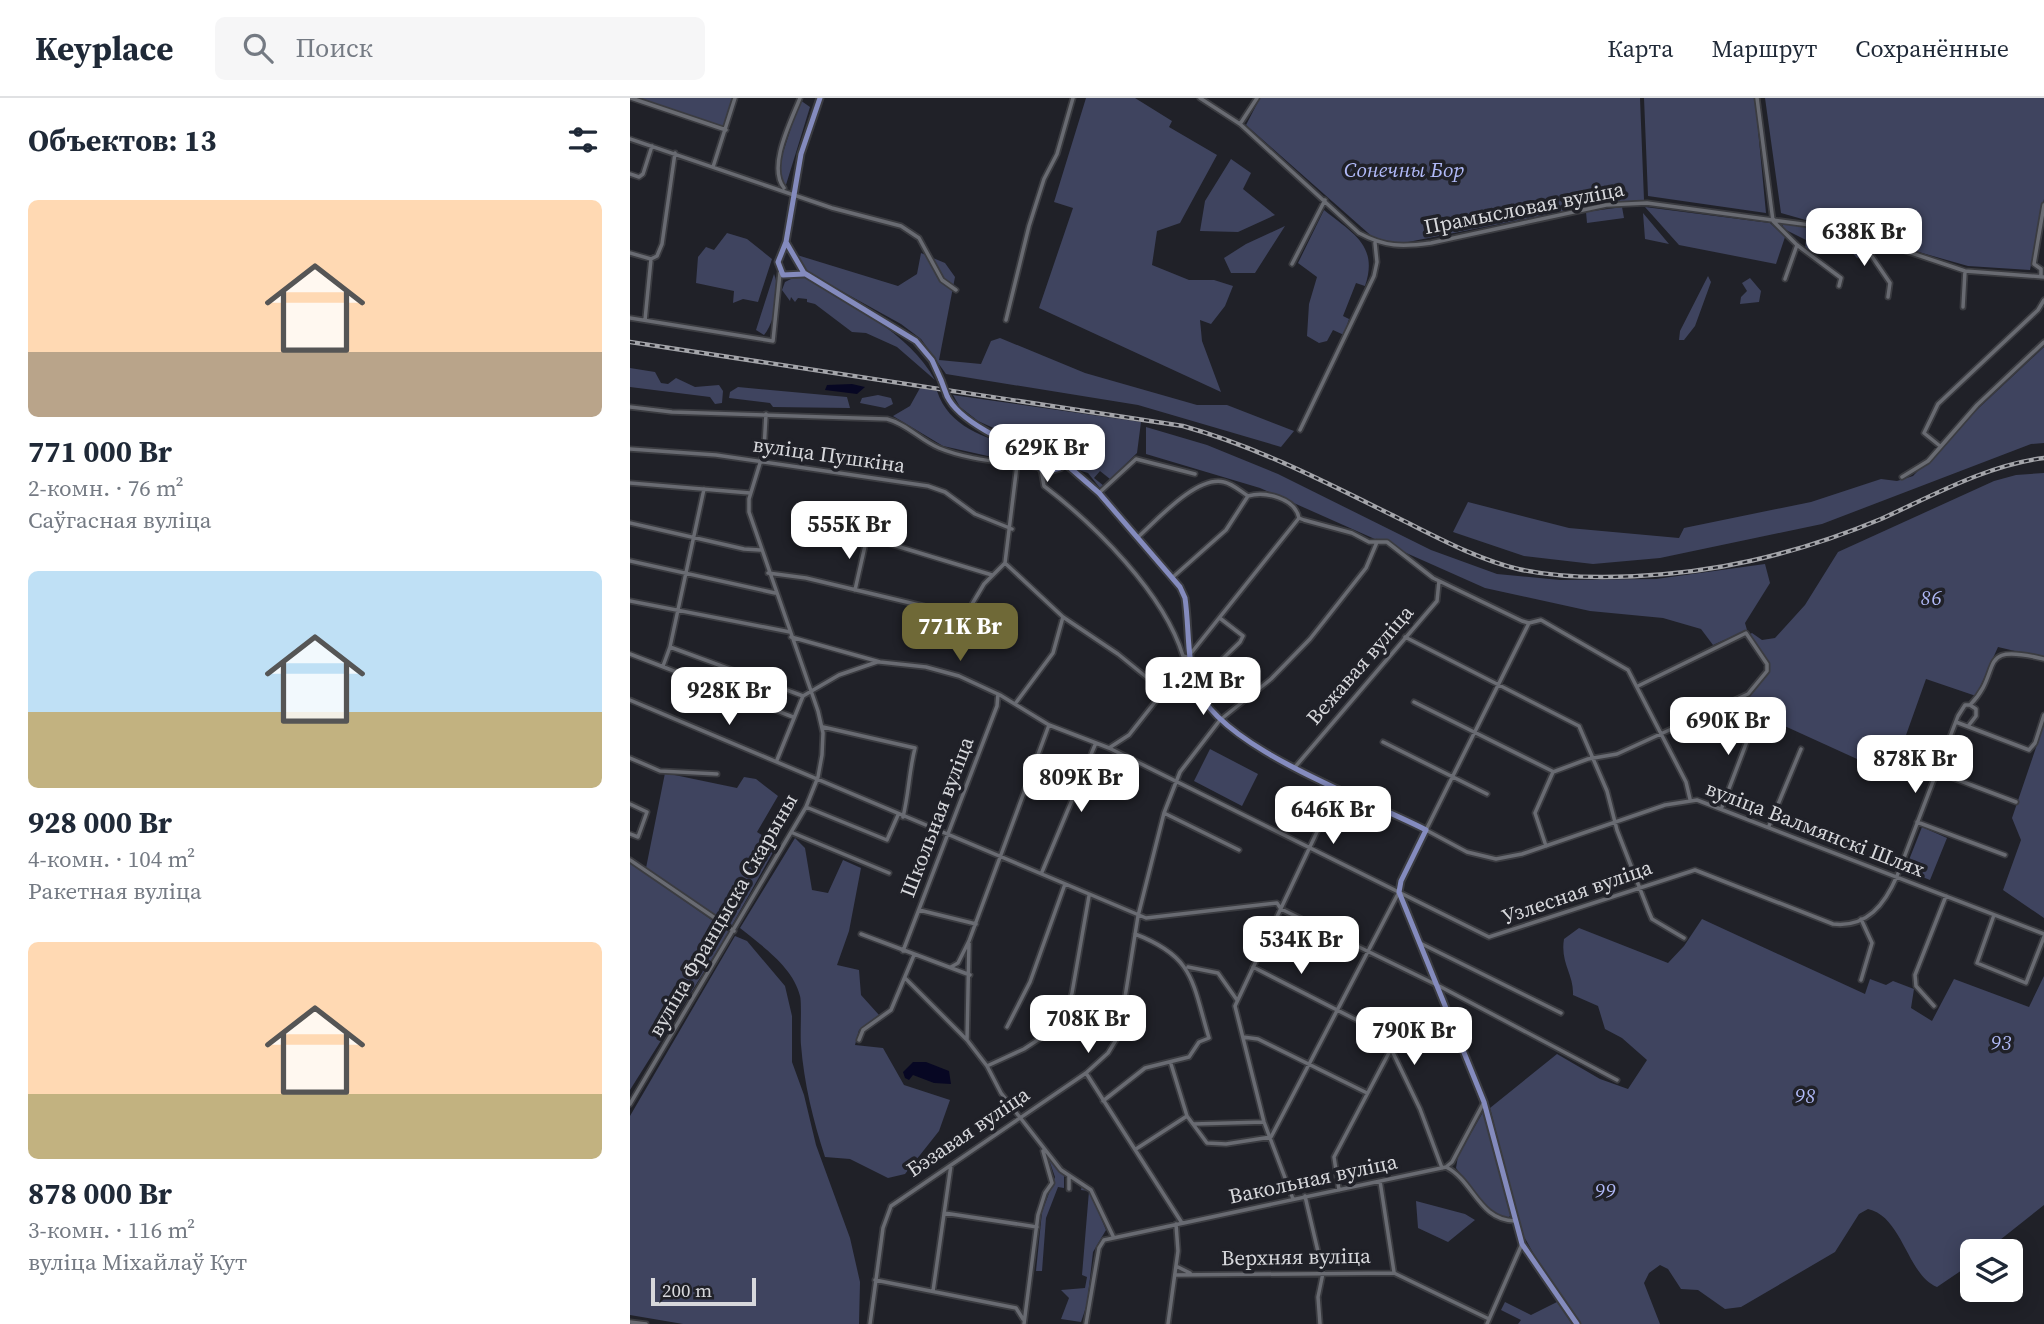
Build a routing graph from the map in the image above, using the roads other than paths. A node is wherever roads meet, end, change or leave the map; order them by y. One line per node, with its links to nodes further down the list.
1 (631, 98): 10 (street)
2 (735, 98): 10 (street)
3 (800, 98): 16 (street)
4 (820, 98): 17 (main road)
5 (1073, 98): 45 (street)
6 (1200, 98): 9 (street)
7 (1257, 98): 9 (street)
8 (1757, 98): 20 (street)
9 (1240, 124): 18 (street)
10 (726, 130): 14 (street)
11 (630, 139): 12 (street)
12 (652, 146): 13 (street); 15 (street)
13 (674, 153): 14 (street); 28 (street)
14 (713, 167): 16 (street)
15 (630, 174)
16 (786, 191): 17 (street)
17 (793, 192): 22 (main road); 40 (street)
18 (1325, 200): 23 (street); 29 (street)
19 (2044, 205): 36 (street)
20 (1773, 221): 21 (street, Прамысловая вуліца); 23 (street, Прамысловая вуліца); 24 (street)
21 (1857, 234): 31 (street, Прамысловая вуліца); 41 (street)
22 (786, 242): 26 (main road); 27 (main road)
23 (1375, 243): 50 (street)
24 (1797, 245): 37 (street); 39 (street)
25 (630, 253): 28 (street)
26 (792, 254): 27 (main road); 30 (main road)
27 (781, 256): 32 (main road)
28 (651, 259): 46 (street)
29 (1292, 264)
30 (800, 265): 33 (main road); 34 (main road)
31 (1965, 271): 36 (street, Прамысловая вуліца); 43 (street)
32 (780, 272): 35 (main road); 38 (street)
33 (794, 274): 34 (main road); 35 (main road)
34 (805, 274): 53 (main road, bridge)
35 (787, 276): 38 (street)
36 (2043, 277)
37 (1785, 279)
38 (780, 285): 46 (street)
39 (1839, 286)
40 (956, 290)
41 (1888, 297)
42 (2044, 300): 51 (street)
43 (1963, 307)
44 (630, 318): 46 (street)
45 (1006, 320)
46 (645, 321)
47 (2044, 342): 51 (street)
48 (630, 407): 49 (street)
49 (766, 414): 57 (street, вуліца Францыска Скарыны); 58 (street)
50 (1300, 430)
51 (1940, 446): 65 (street)
52 (630, 449): 57 (street, вуліца Пушкіна)
53 (1033, 450): 54 (main road); 55 (main road)
54 (1041, 451): 55 (main road); 56 (main road)
55 (1037, 459): 59 (street); 61 (main road)
56 (1060, 459): 60 (main road); 62 (main road, вуліца Валмянскі Шлях)
57 (762, 461): 69 (street, вуліца Францыска Скарыны); 74 (street, вуліца Пушкіна)
58 (1017, 465): 59 (street); 74 (street)
59 (1031, 467): 61 (street)
60 (1056, 468): 62 (main road); 63 (main road)
61 (1041, 469): 63 (main road); 66 (street)
62 (1070, 469): 70 (main road, вуліца Валмянскі Шлях)
63 (1049, 471): 66 (street)
64 (1195, 474): 70 (street)
65 (1902, 477)
66 (1042, 478): 97 (street)
67 (630, 483): 68 (street)
68 (704, 489): 69 (street); 76 (street)
69 (751, 493): 78 (street, вуліца Францыска Скарыны)
70 (1099, 493): 75 (main road, вуліца Валмянскі Шлях)
71 (1248, 496): 72 (street); 75 (street); 84 (street)
72 (1299, 518): 77 (street); 91 (street)
73 (630, 523): 76 (street)
74 (1012, 529): 80 (street)
75 (1138, 537): 84 (main road, вуліца Валмянскі Шлях)
76 (693, 538): 78 (street); 81 (street)
77 (1377, 542): 85 (street); 117 (street, Бэзавая вуліца)
78 (760, 550): 82 (street, вуліца Францыска Скарыны)
79 (630, 561): 81 (street)
80 (1005, 563): 83 (street); 90 (street)
81 (686, 573): 87 (street); 89 (street)
82 (768, 573): 86 (street); 87 (street, вуліца Францыска Скарыны)
83 (992, 575): 86 (street); 86 (street)
84 (1173, 577): 97 (main road, вуліца Валмянскі Шлях)
85 (1439, 581): 92 (street); 94 (street, Вежавая вуліца)
86 (855, 590)
87 (775, 593): 93 (street, вуліца Францыска Скарыны)
88 (630, 601): 89 (street)
89 (679, 610): 93 (street); 95 (street)
90 (1063, 617): 105 (street); 111 (street)
91 (1221, 619): 97 (street); 101 (street)
92 (1529, 623): 102 (street); 103 (street)
93 (790, 635): 99 (street); 104 (street, вуліца Францыска Скарыны)
94 (1405, 637): 102 (street); 131 (street, Вежавая вуліца)
95 (670, 647): 100 (street); 107 (street)
96 (630, 654): 100 (street)
97 (1192, 655): 101 (main road, вуліца Валмянскі Шлях)
98 (2044, 659): 112 (street)
99 (880, 662): 104 (street); 106 (street, Узлесная вуліца)
100 (663, 666): 116 (street)
101 (1195, 682): 105 (street); 117 (main road, вуліца Валмянскі Шлях)
102 (1500, 684): 122 (street); 130 (street)
103 (1637, 686): 123 (street); 123 (street)
104 (812, 692): 107 (street); 121 (street, вуліца Францыска Скарыны)
105 (1166, 693): 126 (street)
106 (998, 694): 109 (street, Узлесная вуліца); 113 (street, Школьная вуліца)
107 (803, 696): 116 (street)
108 (630, 700): 129 (street)
109 (1009, 701): 111 (street, Узлесная вуліца); 113 (street)
110 (1413, 702): 122 (street)
111 (1015, 704): 119 (street, Узлесная вуліца)
112 (1970, 705): 118 (street); 120 (street)
113 (997, 706): 153 (street, Школьная вуліца)
114 (1757, 715): 144 (street)
115 (2044, 715): 120 (street)
116 (793, 717): 129 (street)
117 (1222, 719): 131 (main road, вуліца Валмянскі Шлях); 137 (street, Бэзавая вуліца)
118 (1956, 722): 120 (street); 133 (street)
119 (1049, 725): 125 (street, Узлесная вуліца); 158 (street)
120 (1967, 726)
121 (823, 727): 135 (street, вуліца Францыска Скарыны); 146 (street)
122 (1475, 731): 132 (street); 136 (street)
123 (1662, 734): 130 (street); 140 (street)
124 (1383, 742): 136 (street)
125 (1096, 744): 126 (street, Узлесная вуліца); 160 (street)
126 (1109, 748): 137 (street, Узлесная вуліца)
127 (1801, 749): 149 (street)
128 (630, 758): 134 (street)
129 (777, 760): 135 (street)
130 (1595, 760): 132 (street); 148 (street)
131 (1294, 766): 138 (main road, вуліца Валмянскі Шлях)
132 (1553, 772): 154 (street)
133 (1937, 772): 141 (street); 147 (street)
134 (717, 774)
135 (818, 778): 143 (street, вуліца Францыска Скарыны); 146 (street)
136 (1452, 778): 139 (street); 150 (street)
137 (1175, 780): 145 (street, Бэзавая вуліца); 155 (street, Узлесная вуліца)
138 (1341, 789): 150 (main road, вуліца Валмянскі Шлях); 155 (street)
139 (1487, 794)
140 (1690, 799): 144 (street, вуліца Валмянскі Шлях); 148 (street, вуліца Валмянскі Шлях)
141 (2016, 802)
142 (630, 804): 152 (street)
143 (806, 807): 146 (street); 151 (street, вуліца Францыска Скарыны)
144 (1722, 807): 149 (street, вуліца Валмянскі Шлях)
145 (1164, 813): 156 (street); 173 (street, Бэзавая вуліца)
146 (900, 816): 153 (street)
147 (1917, 822): 157 (street); 162 (street)
148 (1616, 823): 154 (street, вуліца Валмянскі Шлях); 164 (street)
149 (1769, 826): 162 (street, вуліца Валмянскі Шлях)
150 (1426, 830): 154 (street, вуліца Валмянскі Шлях); 165 (main road)
151 (793, 833): 161 (street); 176 (street, вуліца Францыска Скарыны)
152 (630, 834)
153 (947, 836): 158 (street); 171 (street, Школьная вуліца)
154 (1546, 846)
155 (1311, 848): 165 (street, Узлесная вуліца); 168 (street)
156 (1239, 850)
157 (2005, 855)
158 (1002, 856): 160 (street); 175 (street)
159 (630, 860): 176 (street)
160 (1042, 872): 163 (street)
161 (889, 873)
162 (1897, 876): 167 (street, вуліца Валмянскі Шлях); 174 (street)
163 (1065, 884): 166 (street); 197 (street)
164 (1639, 887): 165 (street, Узлесная вуліца); 174 (street, Узлесная вуліца); 180 (street)
165 (1399, 892): 182 (main road); 183 (street)
166 (1089, 895): 173 (street); 204 (street)
167 (1946, 896): 172 (street, вуліца Валмянскі Шлях); 194 (street)
168 (1285, 902): 169 (street); 170 (street)
169 (1277, 903): 170 (street); 173 (street)
170 (1282, 909): 183 (street); 188 (street)
171 (919, 910): 175 (street); 184 (street, Школьная вуліца)
172 (1994, 915): 179 (street, вуліца Валмянскі Шлях); 179 (street, вуліца Валмянскі Шлях)
173 (1139, 916): 178 (street, Бэзавая вуліца)
174 (1861, 919): 191 (street)
175 (976, 924): 181 (street)
176 (734, 931): 210 (street, вуліца Францыска Скарыны)
177 (861, 934): 184 (street)
178 (1135, 934): 187 (street); 205 (street, Бэзавая вуліца)
179 (2044, 935)
180 (1684, 938)
181 (969, 941): 186 (street); 189 (street)
182 (1420, 943): 192 (main road); 196 (street)
183 (1367, 950): 192 (street); 195 (street)
184 (903, 951): 185 (street)
185 (914, 955): 186 (street); 190 (street)
186 (951, 967): 189 (street)
187 (1187, 967): 193 (street); 202 (street)
188 (1254, 967): 193 (street); 195 (street)
189 (970, 975): 200 (street)
190 (905, 978): 199 (street); 200 (street)
191 (1861, 980)
192 (1436, 985): 206 (street); 209 (main road)
193 (1237, 1000): 198 (street)
194 (1934, 1006)
195 (1338, 1008): 201 (street); 203 (street)
196 (1561, 1013)
197 (1007, 1027)
198 (1243, 1037): 203 (street); 213 (street)
199 (859, 1040)
200 (967, 1041): 204 (street)
201 (1392, 1048): 207 (street); 219 (street)
202 (1171, 1064): 208 (street); 211 (street)
203 (1310, 1064): 207 (street); 215 (street)
204 (987, 1066): 212 (street)
205 (1086, 1073): 208 (street); 212 (street, Бэзавая вуліца)
206 (1617, 1080)
207 (1367, 1093): 223 (street)
208 (1104, 1101): 217 (street)
209 (1484, 1102): 219 (street); 227 (main road)
210 (630, 1104)
211 (1187, 1116): 214 (street); 217 (street)
212 (1020, 1117): 216 (street); 218 (street, Бэзавая вуліца)
213 (1265, 1122): 214 (street); 215 (street)
214 (1194, 1124): 215 (street)
215 (1271, 1137): 225 (street)
216 (1041, 1146): 220 (street); 231 (street)
217 (1136, 1149): 228 (street)
218 (951, 1166): 226 (street); 240 (street, Бэзавая вуліца)
219 (1444, 1167): 221 (street, Вакольная вуліца); 227 (street)
220 (1069, 1176): 222 (street); 230 (street)
221 (1380, 1181): 223 (street, Вакольная вуліца); 237 (street)
222 (1069, 1189)
223 (1339, 1191): 224 (street, Вакольная вуліца)
224 (1305, 1196): 225 (street, Вакольная вуліца); 236 (street)
225 (1293, 1199): 228 (street, Вакольная вуліца)
226 (944, 1213): 231 (street); 241 (street)
227 (1515, 1221): 234 (main road)
228 (1182, 1223): 229 (street, Вакольная вуліца)
229 (1175, 1224): 232 (street, Вакольная вуліца); 235 (street)
230 (1107, 1226): 232 (street); 233 (street)
231 (1037, 1227): 242 (street)
232 (1113, 1236): 233 (street, Вакольная вуліца)
233 (1104, 1240): 249 (street)
234 (1522, 1244): 246 (street); 252 (main road)
235 (1176, 1266): 238 (street); 239 (street)
236 (1323, 1273): 237 (street, Верхняя вуліца); 238 (street, Верхняя вуліца); 251 (street)
237 (1394, 1273): 246 (street, Верхняя вуліца)
238 (1192, 1274): 239 (street, Верхняя вуліца)
239 (1175, 1275): 250 (street)
240 (875, 1280): 241 (street); 248 (street, Бэзавая вуліца)
241 (933, 1291): 243 (street)
242 (1027, 1302): 243 (street); 245 (street)
243 (1016, 1308): 245 (street)
244 (630, 1322): 247 (street)
245 (1024, 1322)
246 (1488, 1322)
247 (646, 1324)
248 (870, 1324)
249 (1086, 1324)
250 (1168, 1324)
251 (1320, 1324)
252 (1577, 1324)

